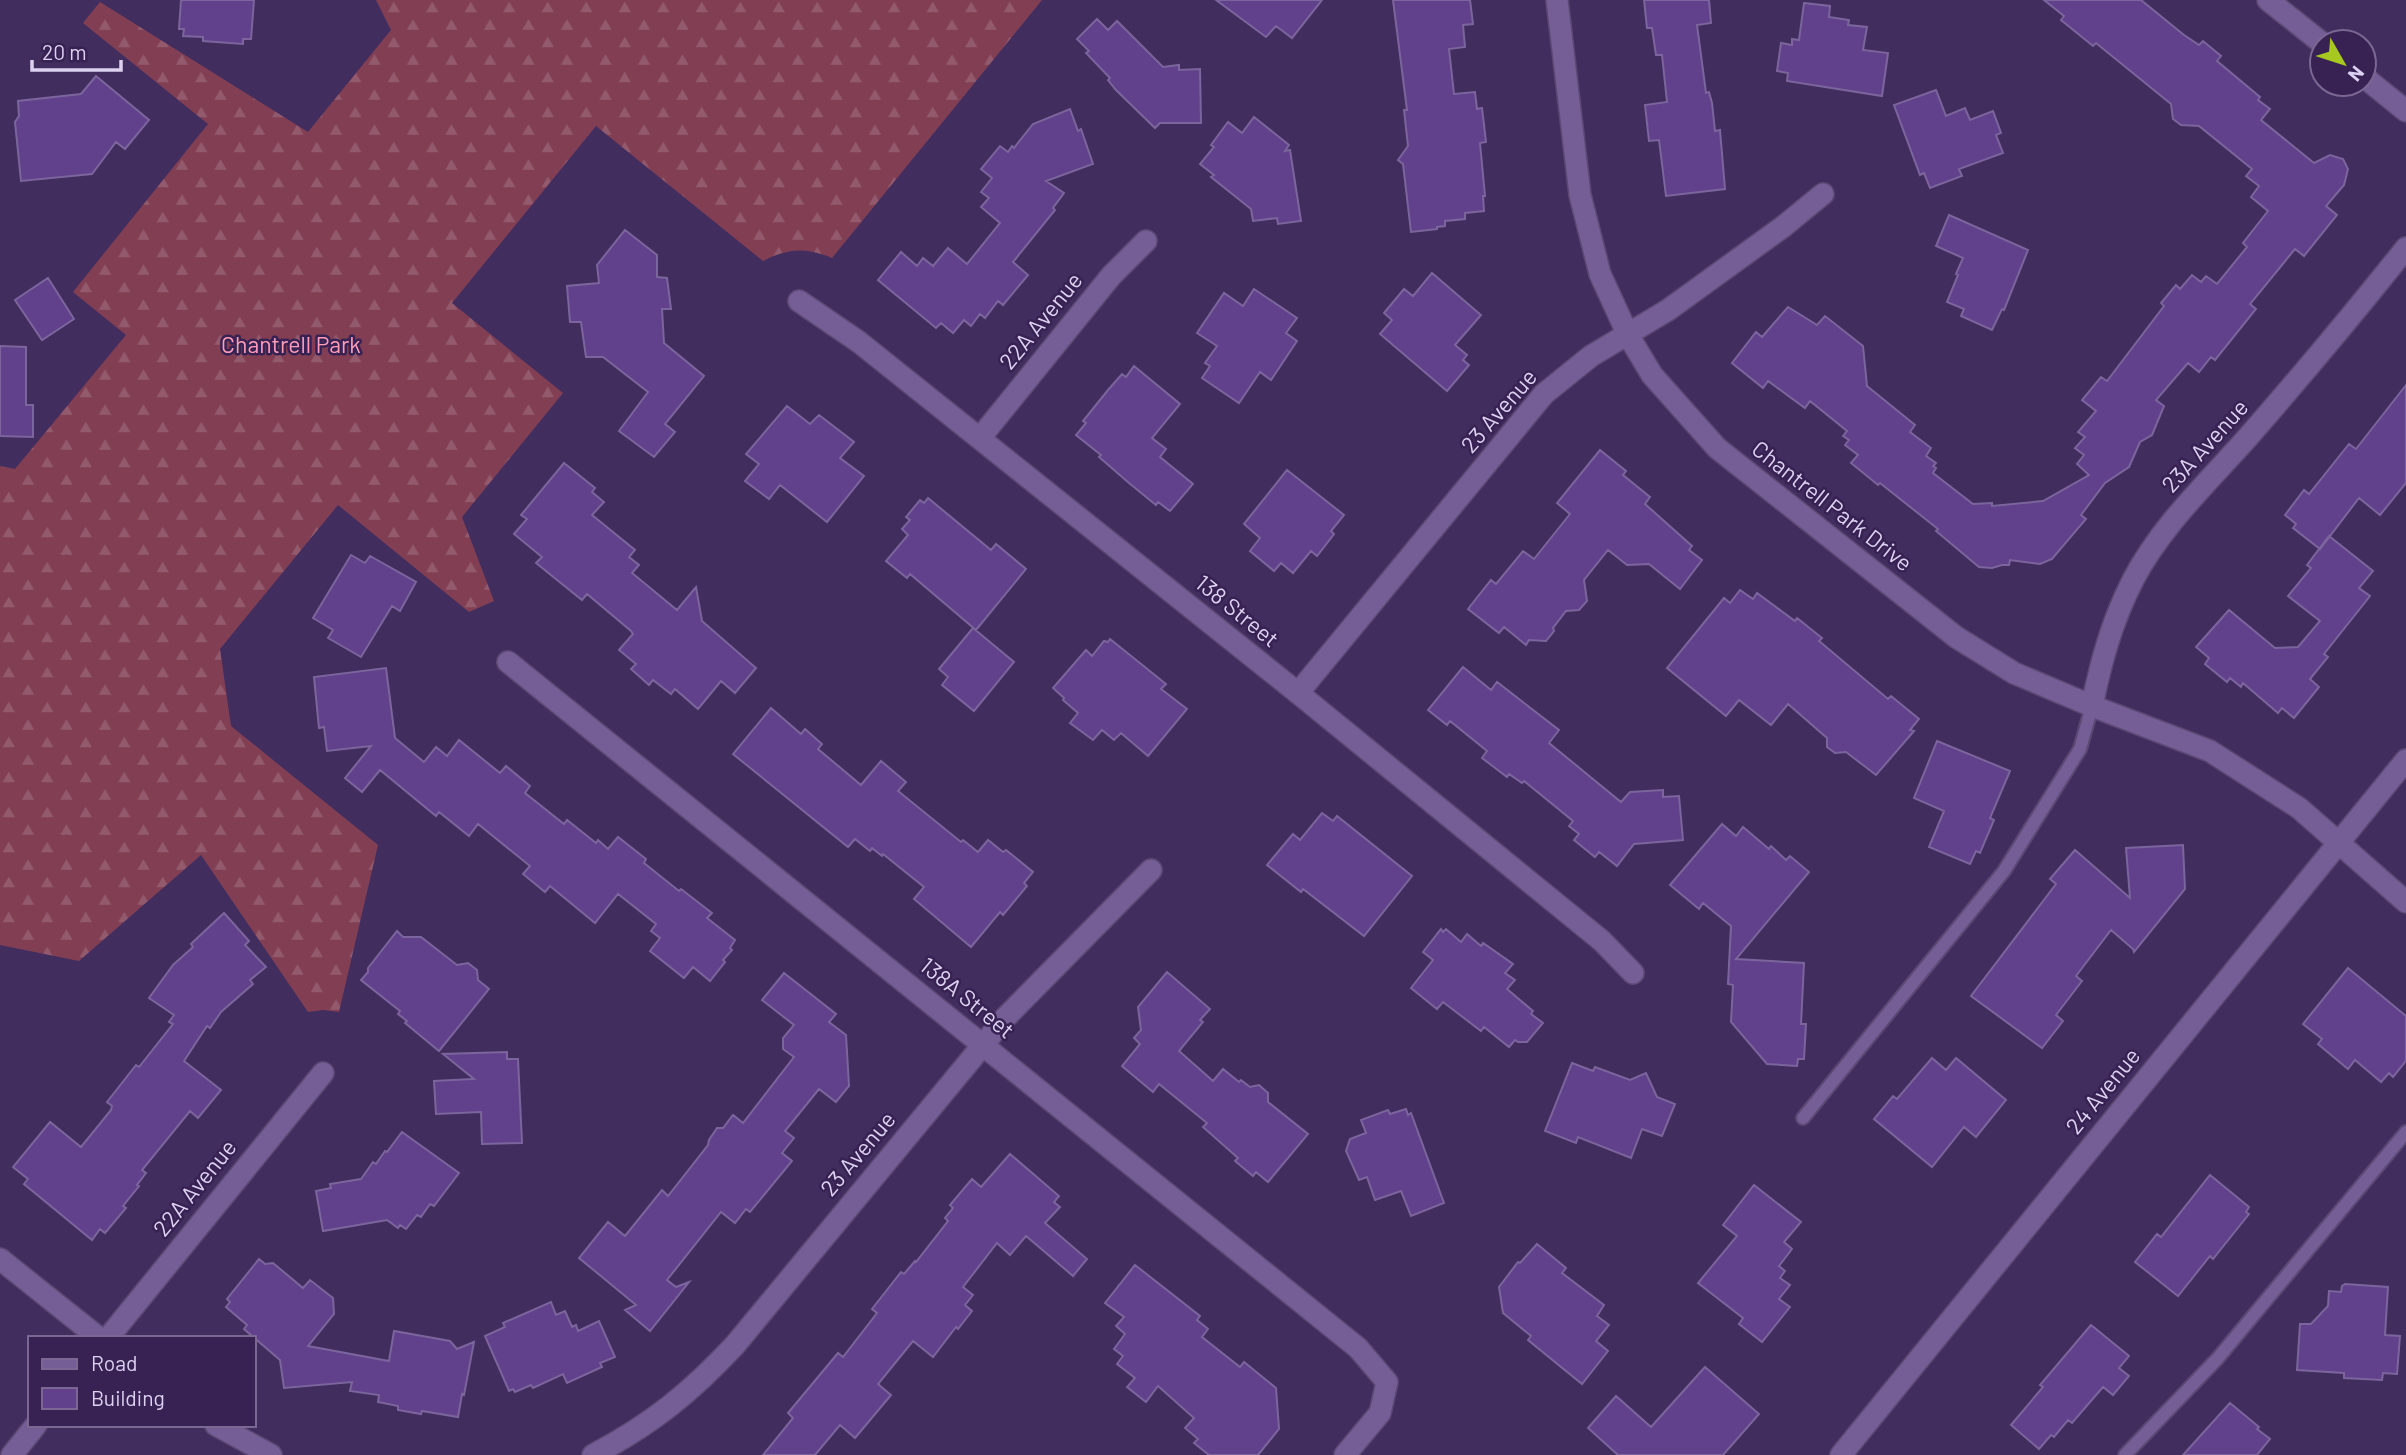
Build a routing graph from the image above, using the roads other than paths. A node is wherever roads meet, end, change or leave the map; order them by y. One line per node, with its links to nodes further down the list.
1 (1557, 0): 10 (street, Chantrell Park Drive)
2 (2268, 0): 3 (street)
3 (2308, 32)
4 (2378, 88): 5 (street)
5 (2406, 111)
6 (1823, 194): 10 (street, 23 Avenue)
7 (1146, 241): 11 (street, 22A Avenue)
8 (2406, 248): 14 (street, 23A Avenue)
9 (799, 301): 11 (street, 138 Street)
10 (1628, 335): 13 (street, 23 Avenue); 14 (street, Chantrell Park Drive)
11 (980, 438): 13 (street, 138 Street)
12 (508, 662): 20 (street, 138A Street)
13 (1298, 693): 19 (street, 138 Street)
14 (2092, 706): 16 (street, Chantrell Park Drive); 22 (lane)
15 (2406, 760): 16 (street, 24 Avenue)
16 (2337, 843): 18 (street, Chantrell Park Drive); 33 (street, 24 Avenue)
17 (1152, 870): 20 (street, 23 Avenue)
18 (2406, 902)
19 (1633, 973)
20 (983, 1045): 31 (street, 23 Avenue); 32 (street, 138A Street)
21 (323, 1073): 26 (street, 22A Avenue)
22 (1803, 1118)
23 (2406, 1132): 34 (lane)
24 (0, 1259): 25 (street)
25 (96, 1336)
26 (110, 1336)
27 (34, 1427): 29 (street)
28 (220, 1427): 30 (street)
29 (12, 1455)
30 (271, 1455)
31 (593, 1455)
32 (1345, 1455)
33 (1841, 1455)
34 (2125, 1455)

